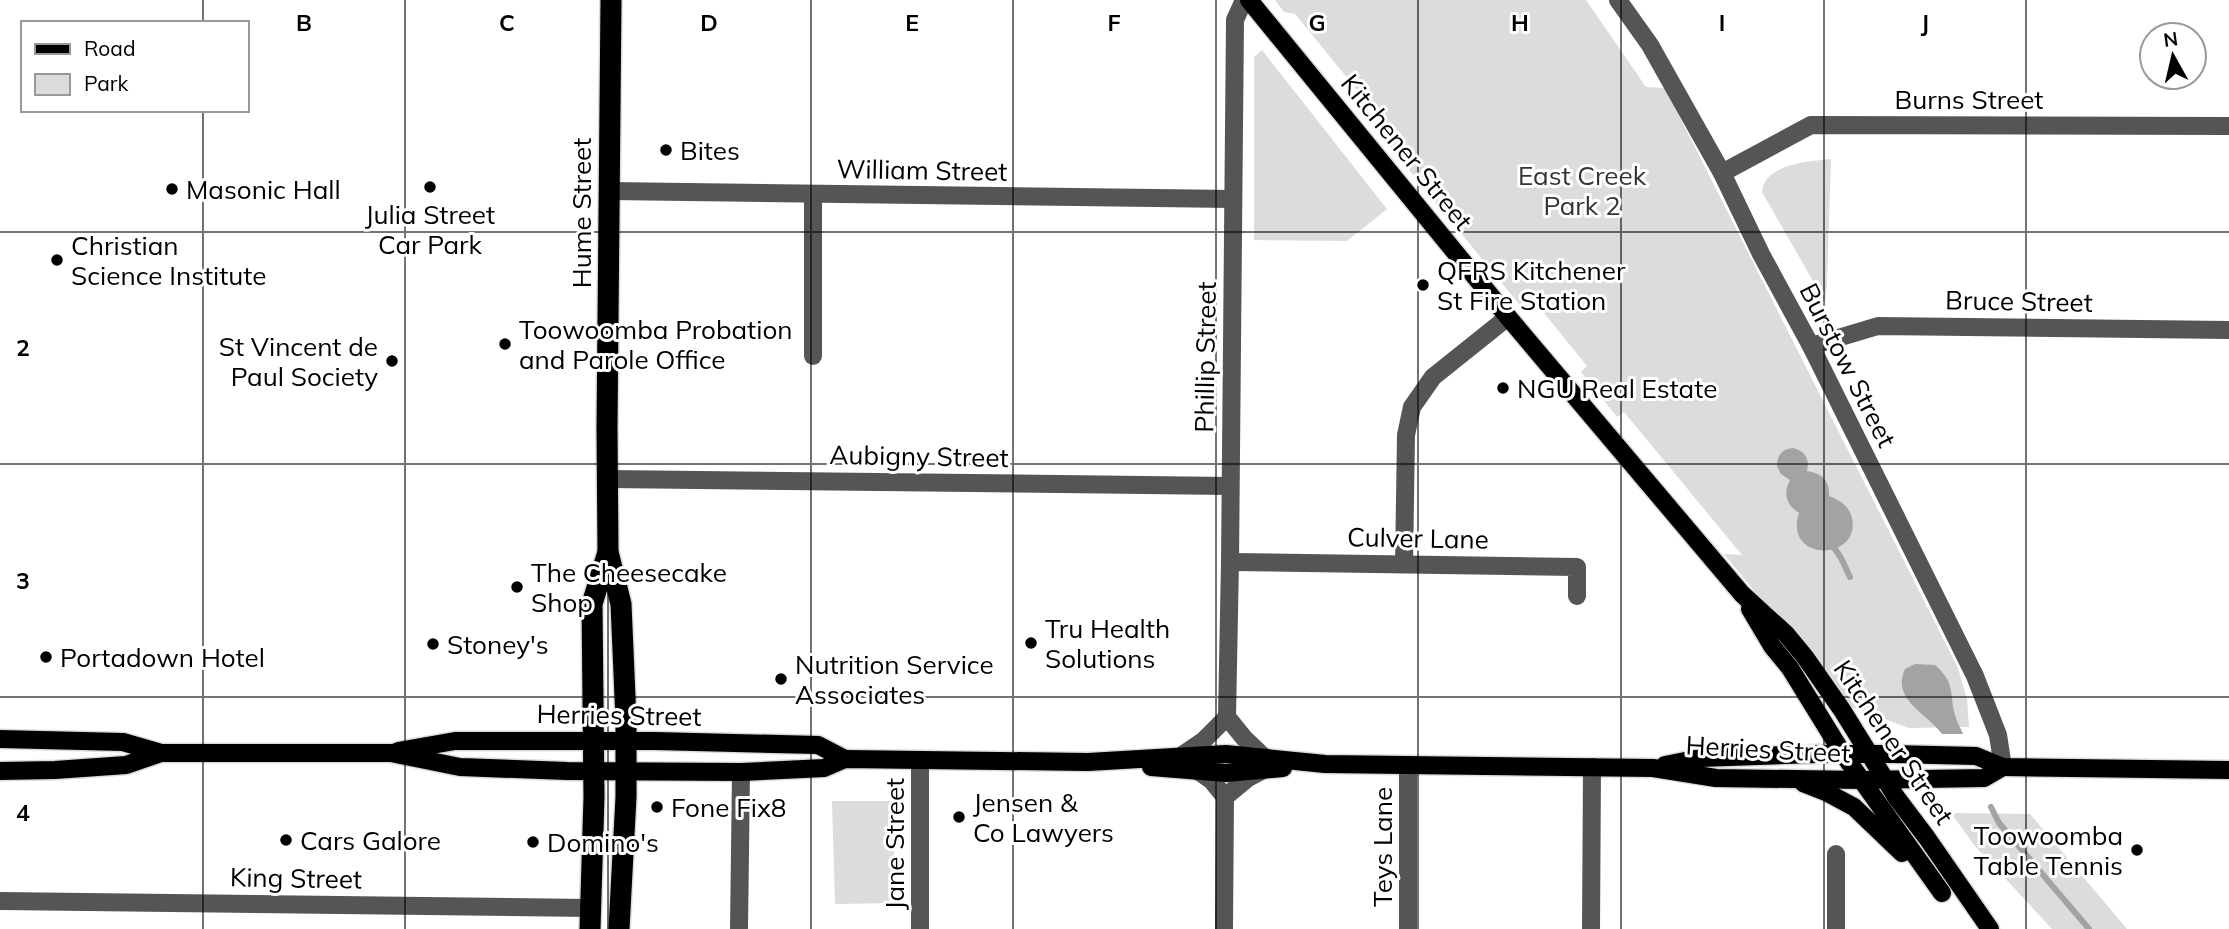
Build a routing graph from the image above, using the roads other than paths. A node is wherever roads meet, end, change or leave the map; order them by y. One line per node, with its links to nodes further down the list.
1 (611, 0): 7 (highway, Hume Street)
2 (1244, 0): 9 (street, Phillip Street)
3 (1249, 0): 10 (main road, Kitchener Street)
4 (1618, 0): 6 (street, Burstow Street)
5 (2229, 126): 6 (street, Burns Street)
6 (1722, 173): 12 (street, Burstow Street)
7 (610, 191): 8 (street, William Street); 14 (highway, Hume Street)
8 (814, 195): 9 (street, William Street); 13 (street)
9 (1233, 199): 15 (street, Phillip Street)
10 (1508, 317): 18 (street); 19 (main road, Kitchener Street)
11 (2229, 330): 12 (street, Bruce Street)
12 (1811, 346): 36 (street, Burstow Street)
13 (813, 356)
14 (609, 479): 15 (street, Aubigny Street); 16 (highway, Hume Street)
15 (1230, 486): 17 (street, Phillip Street)
16 (608, 552): 23 (highway, Hume Street); 24 (highway, Hume Street)
17 (1230, 562): 18 (street, Culver Lane); 21 (street, Phillip Street)
18 (1404, 564): 20 (street, Culver Lane)
19 (1742, 594): 27 (main road, Kitchener Street); 28 (main road, Kitchener Street)
20 (1577, 596)
21 (1227, 717): 29 (street); 33 (street)
22 (0, 739): 25 (main road, Herries Street)
23 (593, 741): 24 (main road, Herries Street); 26 (main road, Herries Street); 40 (highway, Hume Street)
24 (626, 741): 30 (main road, Herries Street); 41 (highway, Hume Street)
25 (162, 753): 26 (main road, Herries Street); 39 (main road, Herries Street)
26 (391, 754): 40 (main road, Herries Street)
27 (1843, 754): 28 (main road, Herries Street); 37 (main road, Herries Street); 45 (main road, Kitchener Street)
28 (1869, 754): 36 (main road, Herries Street); 46 (main road, Kitchener Street)
29 (1181, 756): 32 (main road, Herries Street); 33 (main road, Herries Street)
30 (845, 759): 31 (main road, Herries Street); 43 (main road, Herries Street)
31 (920, 760): 32 (main road, Herries Street); 55 (street, Jane Street)
32 (1088, 762): 42 (main road, Herries Street)
33 (1265, 763): 34 (main road, Herries Street); 42 (main road, Herries Street); 47 (street)
34 (1408, 765): 35 (main road, Herries Street); 57 (street, Teys Lane)
35 (1592, 767): 37 (main road, Herries Street); 58 (street)
36 (2003, 767): 38 (main road, Herries Street); 46 (main road, Herries Street)
37 (1653, 768): 44 (main road, Herries Street)
38 (2229, 770)
39 (0, 771)
40 (594, 771): 41 (main road, Herries Street); 51 (highway, Hume Street)
41 (626, 771): 43 (main road, Herries Street); 53 (highway, Hume Street)
42 (1198, 771): 47 (street)
43 (741, 772): 54 (street)
44 (1777, 778): 45 (main road, Herries Street); 49 (main road)
45 (1861, 780): 46 (main road, Herries Street); 49 (main road, Kitchener Street)
46 (1885, 780): 52 (main road, Kitchener Street)
47 (1225, 797): 56 (street)
48 (1836, 854): 59 (street)
49 (1942, 893): 52 (main road)
50 (0, 901): 51 (street, King Street)
51 (591, 919)
52 (1983, 927)
53 (619, 929)
54 (739, 929)
55 (919, 929)
56 (1224, 929)
57 (1408, 929)
58 (1591, 929)
59 (1836, 929)

